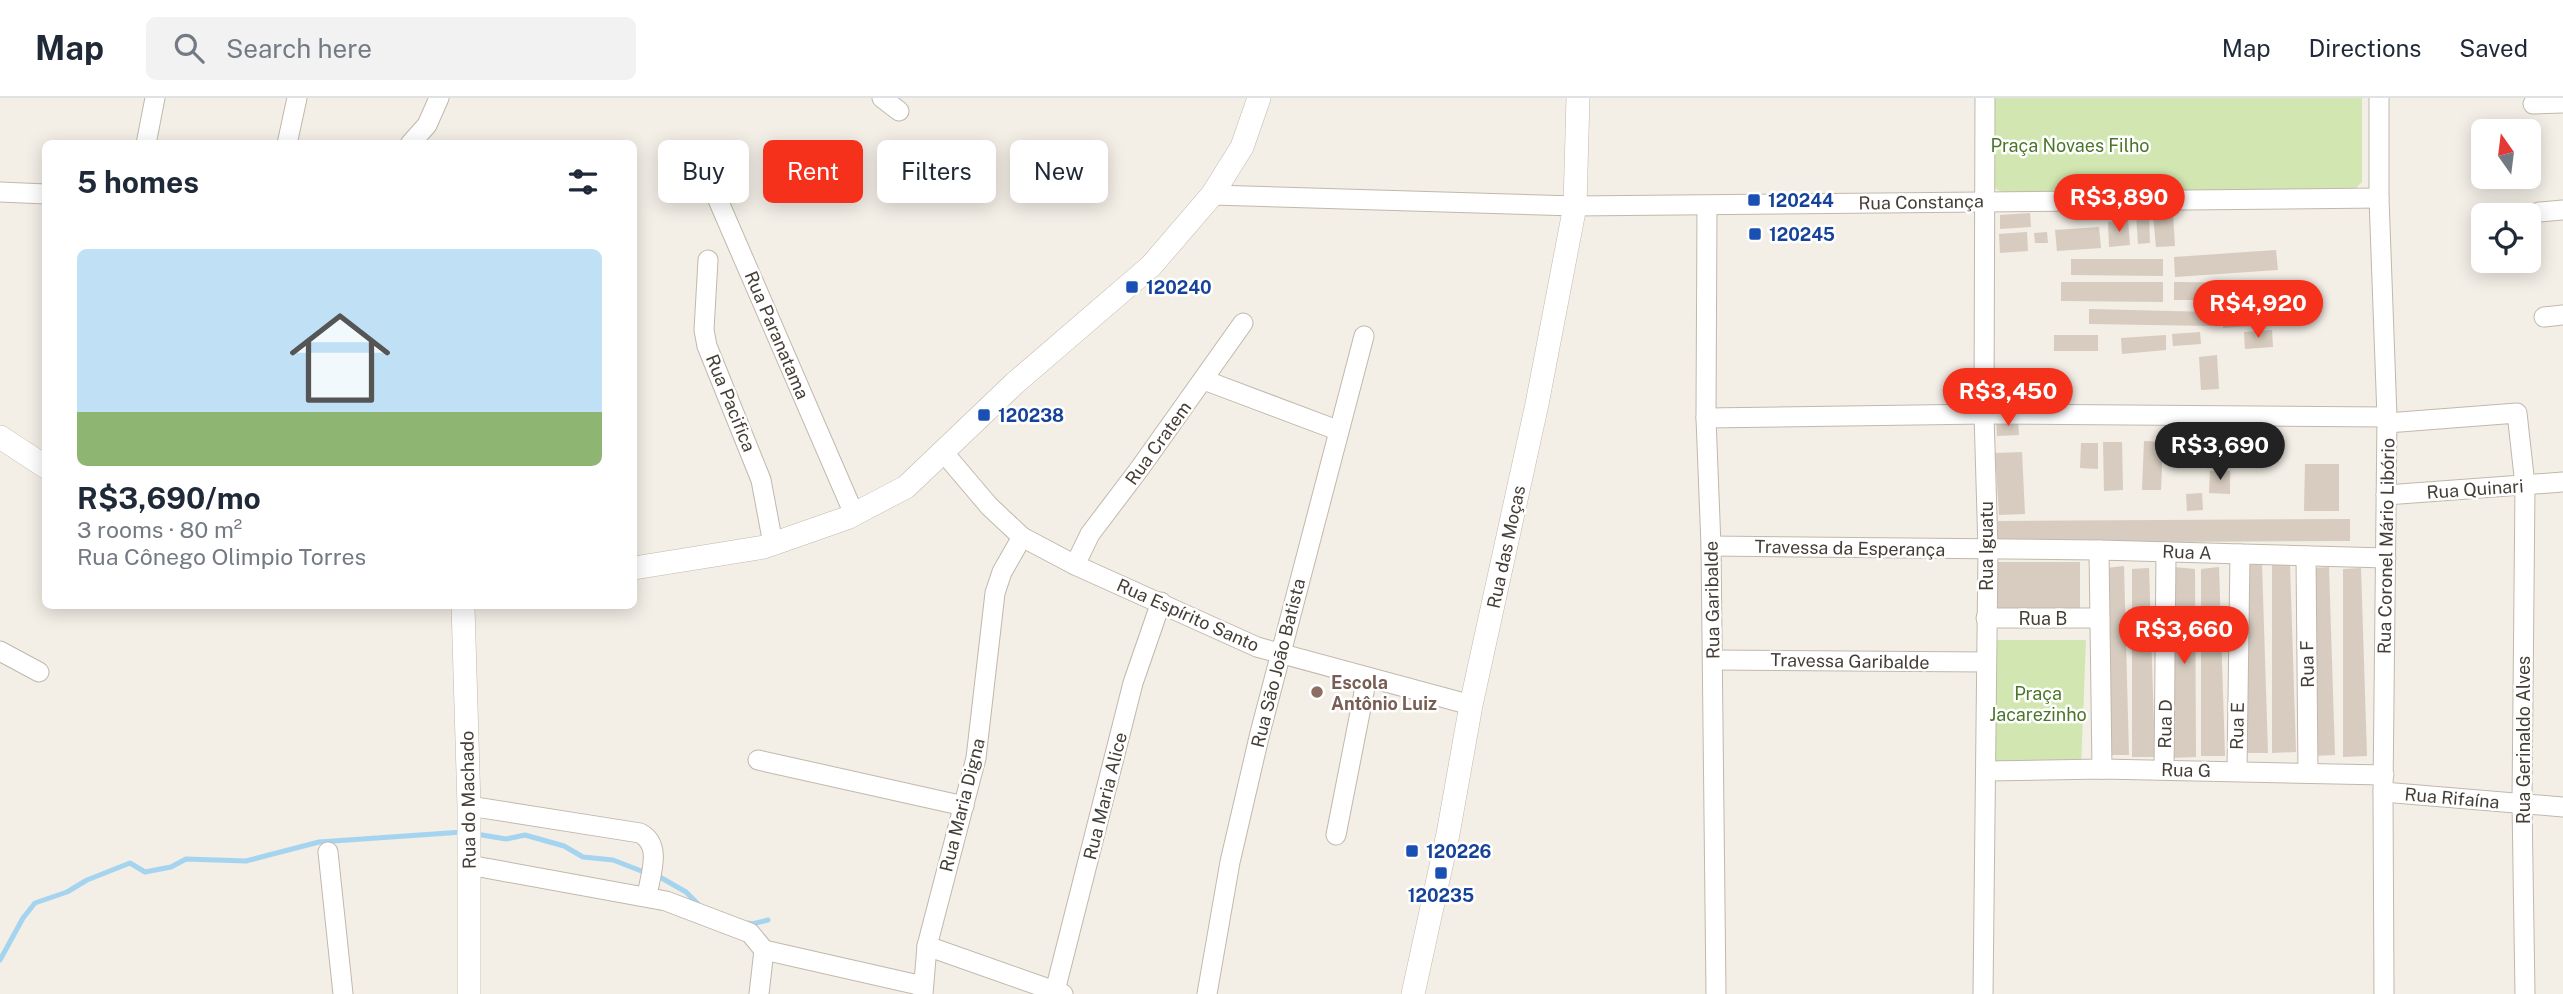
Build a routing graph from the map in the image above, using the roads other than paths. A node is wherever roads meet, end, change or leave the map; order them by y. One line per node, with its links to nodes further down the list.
1 (155, 98): 12 (street)
2 (297, 98): 13 (street)
3 (439, 98): 14 (street)
4 (882, 98): 11 (street)
5 (1259, 98): 17 (street)
6 (1578, 98): 21 (street, Rua das Moças)
7 (1984, 98): 19 (street, Rua Iguatu)
8 (2379, 98): 18 (street, Rua Coronel Mário Libório)
9 (2563, 103): 10 (street)
10 (2533, 104)
11 (899, 111)
12 (147, 140)
13 (289, 140)
14 (414, 140)
15 (0, 192): 16 (street)
16 (42, 194)
17 (1212, 195): 21 (street, Rua Constança); 34 (street)
18 (2379, 198): 19 (street, Rua Constança); 31 (street, Rua Coronel Mário Libório)
19 (1983, 201): 22 (street, Rua Constança); 29 (street, Rua Iguatu)
20 (719, 203): 39 (street, Rua Paranatama)
21 (1575, 206): 22 (street, Rua Constança); 61 (street, Rua das Moças)
22 (1707, 206): 30 (street, Rua Garibalde)
23 (2563, 210): 24 (street)
24 (2541, 212)
25 (708, 260): 41 (street, Rua Pacifica)
26 (1243, 323): 28 (street, Rua Cratem)
27 (1364, 336): 32 (street, Rua São João Batista)
28 (1204, 380): 32 (street); 49 (street, Rua Cratem)
29 (1984, 414): 30 (street); 31 (street); 43 (street, Rua Iguatu)
30 (1706, 418): 42 (street, Rua Garibalde)
31 (2387, 420): 37 (street, Rua Gerinaldo Alves); 38 (street, Rua Coronel Mário Libório)
32 (1337, 430): 56 (street, Rua São João Batista)
33 (0, 437): 35 (street)
34 (944, 453): 39 (street); 40 (street, Rua Espírito Santo)
35 (42, 464)
36 (2563, 482): 37 (street, Rua Quinari)
37 (2525, 485): 38 (street, Rua Quinari); 69 (street, Rua Gerinaldo Alves)
38 (2386, 495): 48 (street, Rua Coronel Mário Libório)
39 (855, 514): 41 (street)
40 (1022, 537): 49 (street, Rua Espírito Santo); 70 (street, Rua Maria Digna)
41 (773, 544): 50 (street)
42 (1712, 546): 43 (street, Travessa da Esperança); 57 (street, Rua Garibalde)
43 (1988, 550): 44 (street, Rua A); 53 (street, Rua Iguatu)
44 (2099, 550): 45 (street, Rua A); 54 (street)
45 (2166, 552): 46 (street, Rua A); 64 (street, Rua D)
46 (2240, 554): 47 (street, Rua A); 66 (street, Rua E)
47 (2306, 556): 48 (street, Rua A); 67 (street, Rua F)
48 (2386, 558): 68 (street, Rua Coronel Mário Libório)
49 (1075, 565): 51 (street, Rua Espírito Santo)
50 (637, 567)
51 (1161, 602): 56 (street, Rua Espírito Santo); 80 (street, Rua Maria Alice)
52 (463, 609): 72 (street, Rua do Machado)
53 (1986, 618): 54 (street, Rua B); 58 (street, Rua Iguatu)
54 (2100, 618): 63 (street)
55 (0, 651): 59 (street)
56 (1280, 654): 60 (street, Rua Espírito Santo); 84 (street, Rua São João Batista)
57 (1713, 660): 58 (street, Travessa Garibalde); 86 (street, Rua Garibalde)
58 (1986, 662): 65 (street, Rua Iguatu)
59 (39, 672)
60 (1367, 677): 61 (street, Rua Espírito Santo); 73 (street)
61 (1471, 705): 85 (street, Rua das Moças)
62 (758, 760): 70 (street)
63 (2102, 769): 64 (street, Rua G); 65 (street, Rua G)
64 (2164, 770): 66 (street, Rua G)
65 (1987, 771): 87 (street, Rua Iguatu)
66 (2237, 771): 67 (street, Rua G)
67 (2308, 773): 68 (street, Rua G)
68 (2384, 784): 69 (street, Rua Rifaína); 88 (street, Rua Coronel Mário Libório)
69 (2522, 803): 71 (street, Rua Rifaína); 89 (street, Rua Gerinaldo Alves)
70 (964, 806): 77 (street, Rua Maria Digna)
71 (2563, 807)
72 (469, 813): 75 (street, Rua do Machado); 76 (street)
73 (1336, 835)
74 (328, 852): 81 (street)
75 (469, 857): 76 (street); 82 (street, Rua do Machado)
76 (646, 896): 78 (street)
77 (926, 946): 79 (street, Rua Maria Digna); 80 (street)
78 (764, 950): 79 (street); 83 (street)
79 (923, 990)
80 (1059, 993)
81 (344, 994)
82 (469, 994)
83 (759, 994)
84 (1208, 994)
85 (1413, 994)
86 (1716, 994)
87 (1983, 994)
88 (2384, 994)
89 (2525, 994)

